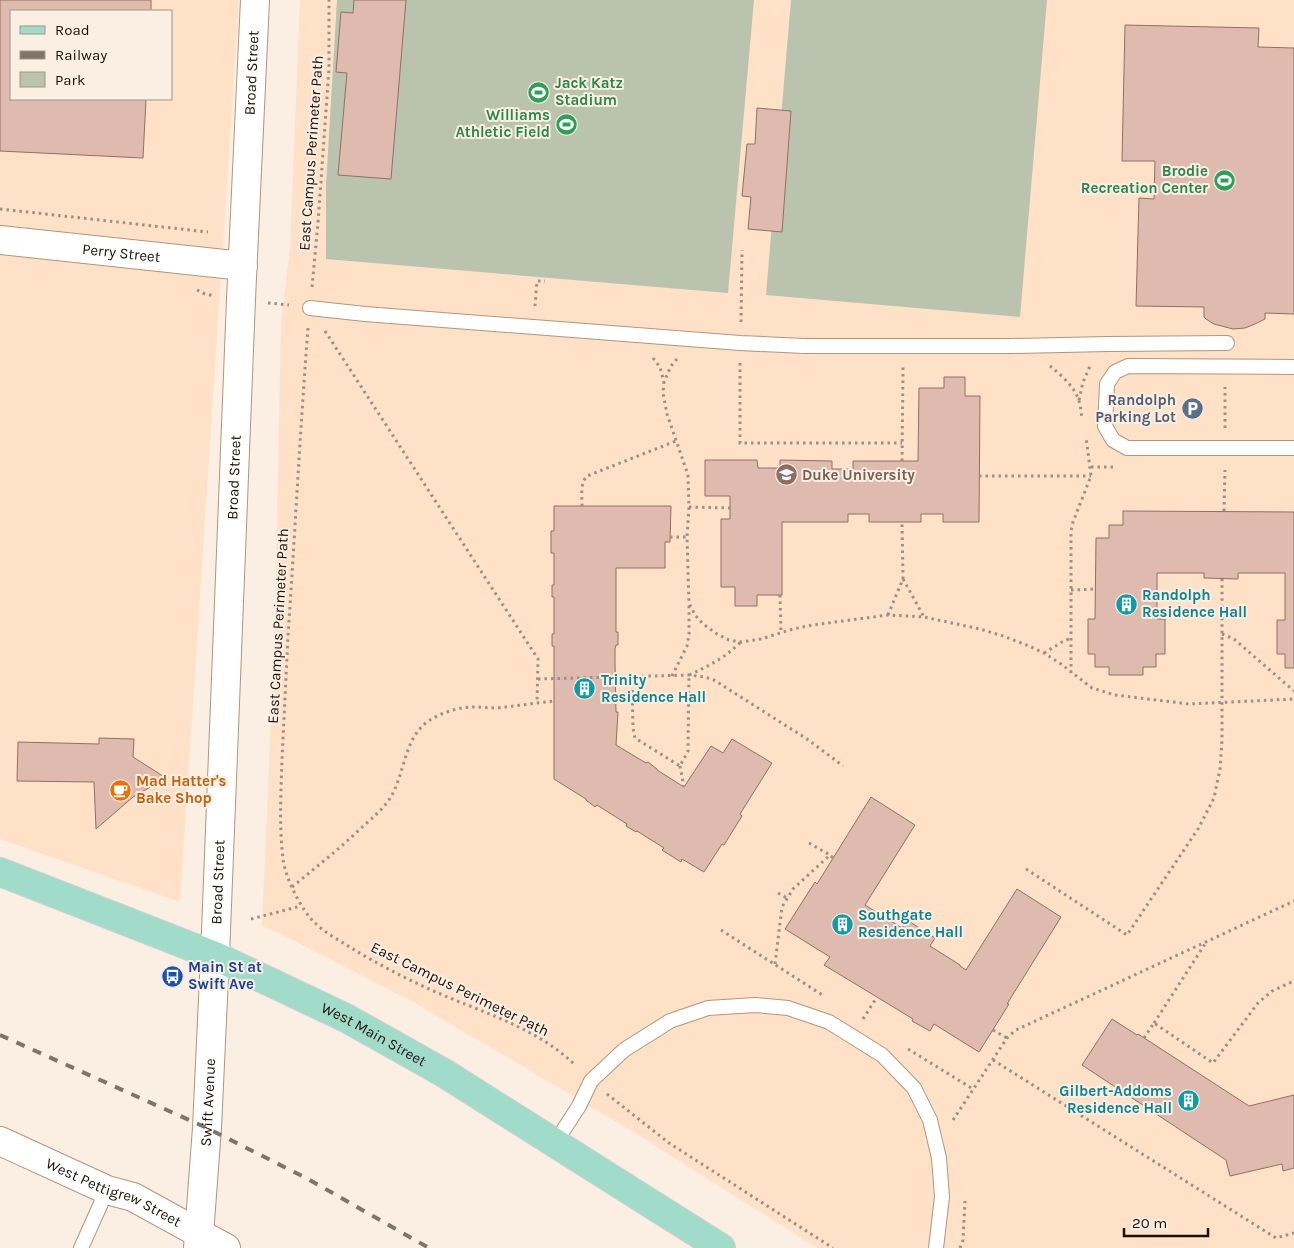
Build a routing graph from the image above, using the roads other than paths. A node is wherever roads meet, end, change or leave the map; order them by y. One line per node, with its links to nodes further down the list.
1 (255, 0): 3 (street, Broad Street)
2 (0, 240): 3 (street, Perry Street)
3 (243, 266): 9 (street, Broad Street)
4 (310, 308): 5 (lane)
5 (1227, 343)
6 (1294, 367): 7 (lane)
7 (1294, 448)
8 (0, 872): 9 (main road, West Main Street)
9 (215, 956): 11 (main road, West Main Street); 13 (street, Swift Avenue)
10 (0, 1142): 12 (street, West Pettigrew Street)
11 (555, 1144): 16 (main road, West Main Street); 17 (lane)
12 (107, 1190): 13 (street, West Pettigrew Street); 14 (lane)
13 (199, 1241): 15 (street, West Pettigrew Street)
14 (81, 1248)
15 (226, 1248)
16 (721, 1248)
17 (936, 1248)

